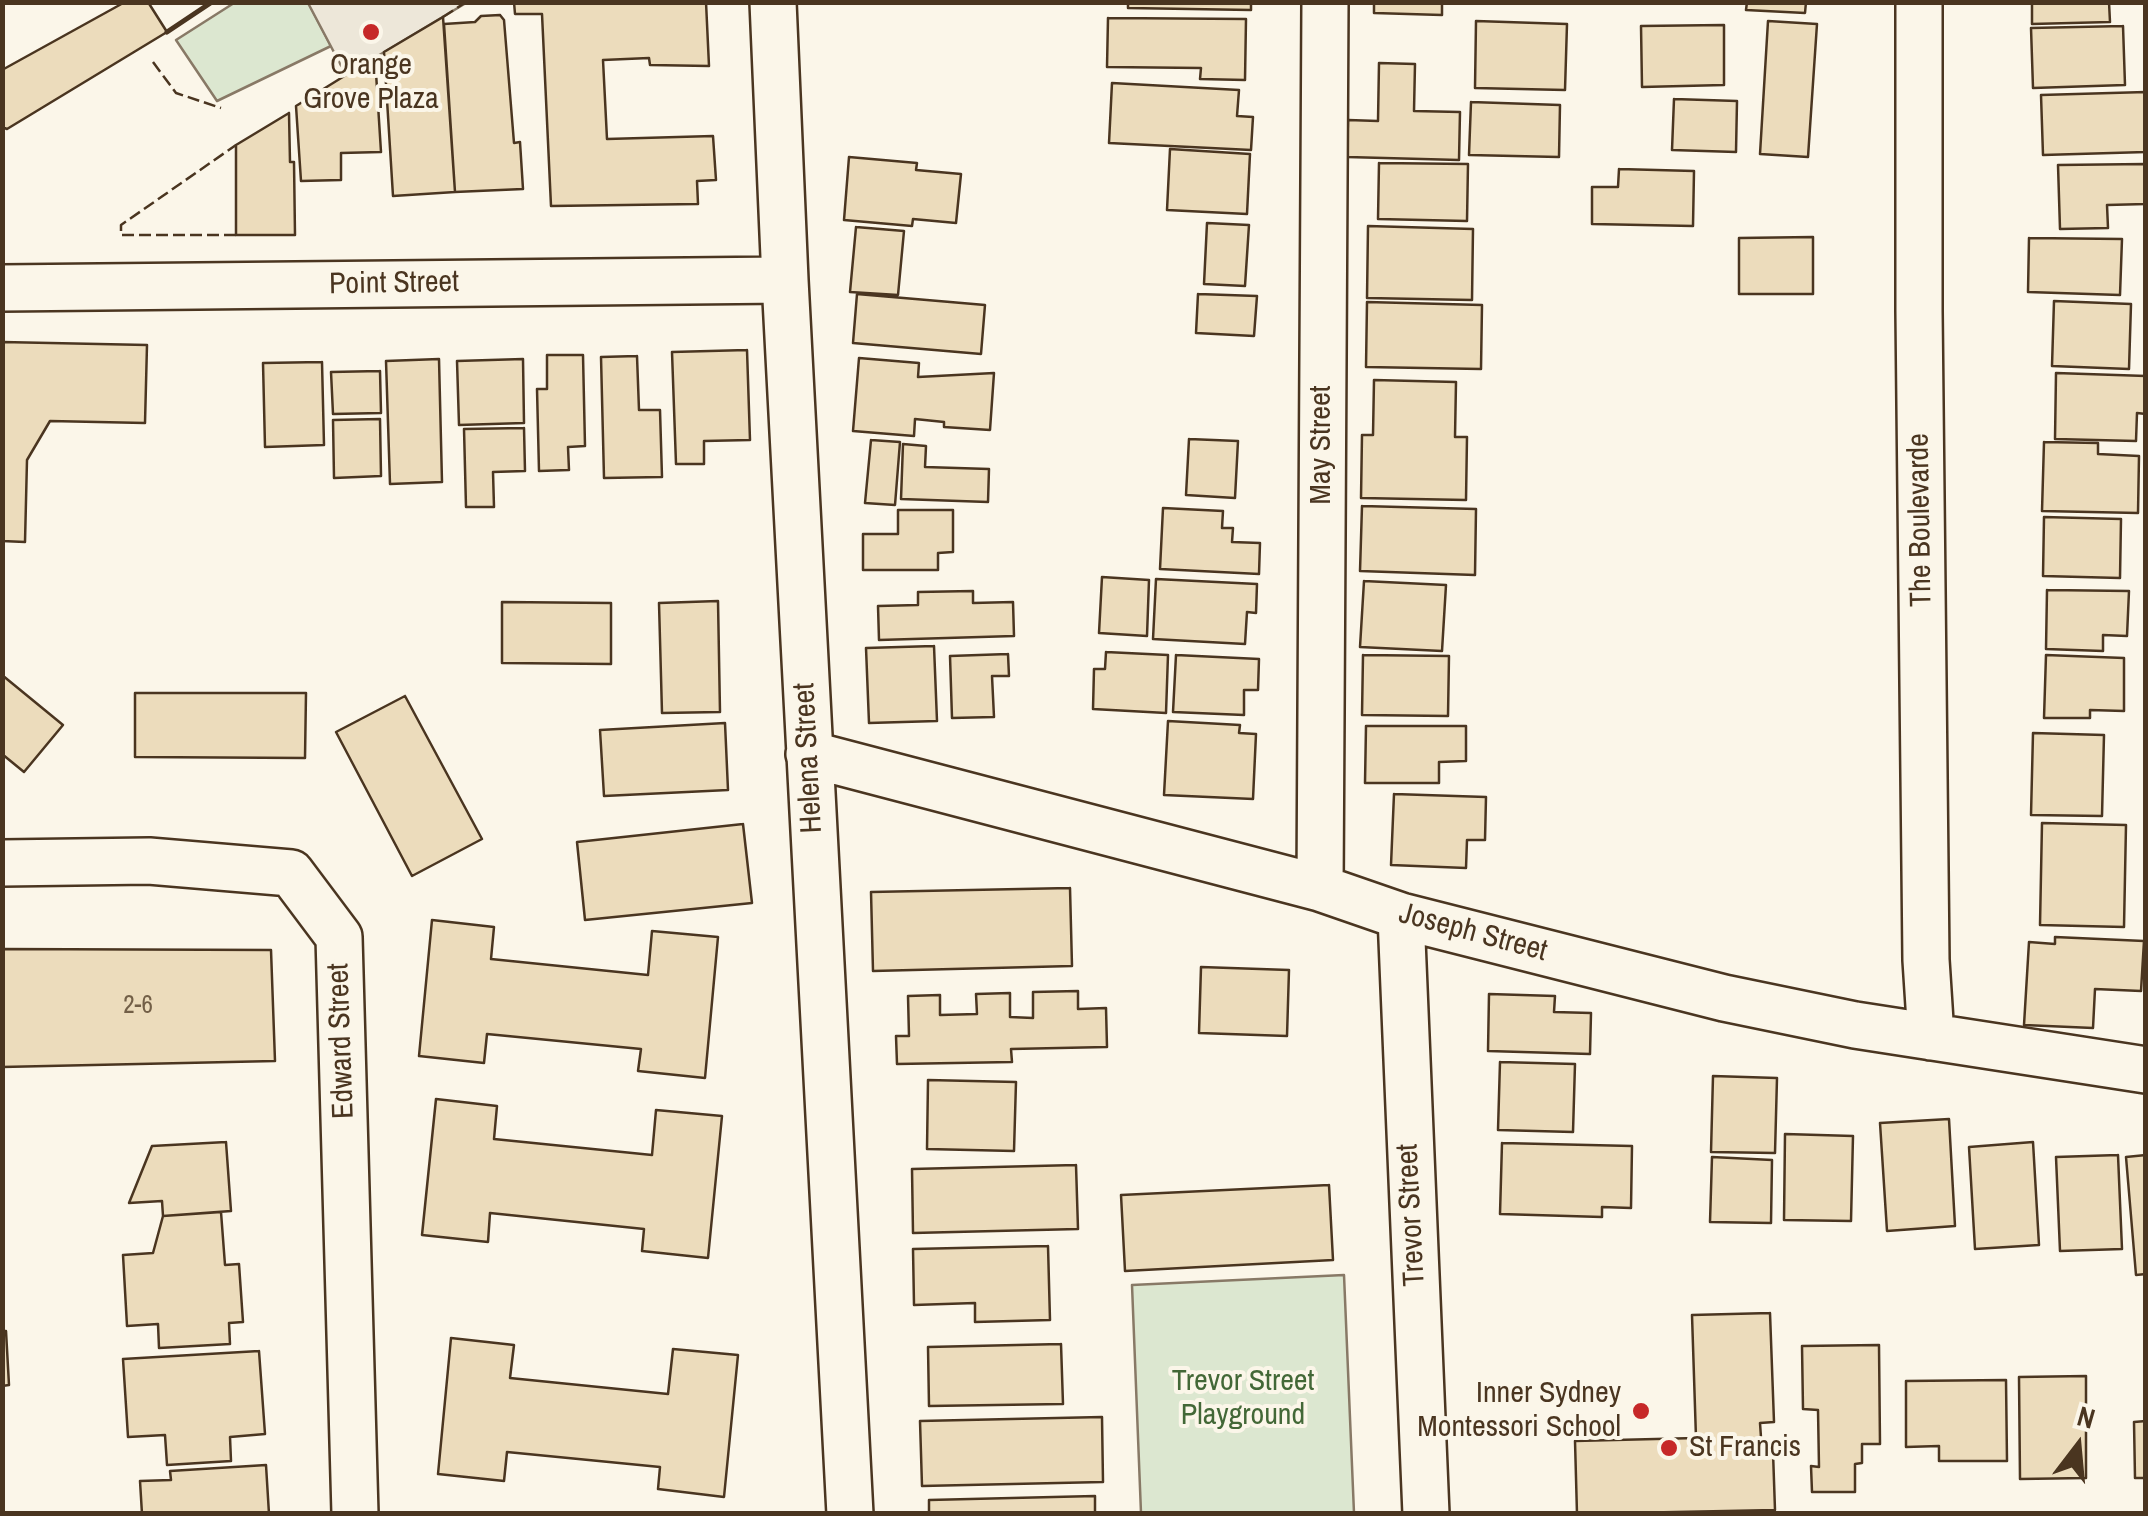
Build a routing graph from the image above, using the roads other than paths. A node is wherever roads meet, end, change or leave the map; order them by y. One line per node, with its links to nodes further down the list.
1 (773, 2): 4 (street, Helena Street)
2 (1325, 2): 8 (street, May Street)
3 (1919, 2): 10 (street, The Boulevarde)
4 (784, 280): 5 (street, Point Street); 6 (street, Helena Street)
5 (2, 288)
6 (809, 754): 8 (street, Joseph Street); 13 (street, Helena Street)
7 (2, 864): 12 (street, Edward Street)
8 (1320, 888): 9 (street, Joseph Street)
9 (1401, 916): 10 (street, Joseph Street); 14 (street, Trevor Street)
10 (1931, 1037): 11 (street, Joseph Street)
11 (2146, 1070)
12 (356, 1514)
13 (850, 1514)
14 (1426, 1514)

